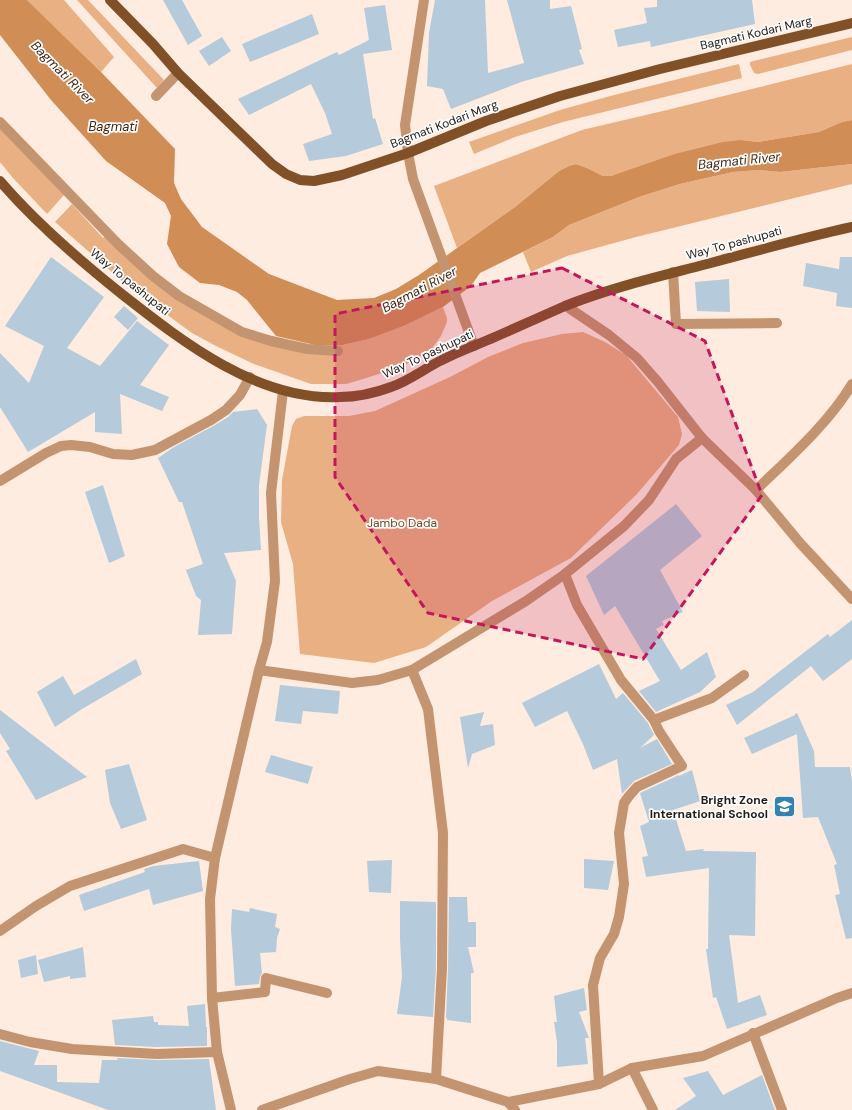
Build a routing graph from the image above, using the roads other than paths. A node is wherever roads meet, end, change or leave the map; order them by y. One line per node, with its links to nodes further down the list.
1 (110, 0): 4 (main road, Bagmati Kodari Marg)
2 (424, 0): 7 (street)
3 (852, 23): 7 (main road, Bagmati Kodari Marg)
4 (178, 73): 5 (street); 7 (main road, Bagmati Kodari Marg)
5 (156, 96)
6 (0, 122): 14 (street)
7 (408, 153): 13 (street)
8 (0, 181): 15 (main road, Way To pashupati)
9 (852, 227): 10 (main road, Way To pashupati)
10 (673, 272): 11 (main road, Way To pashupati); 12 (street)
11 (566, 306): 13 (main road, Way To pashupati); 18 (street)
12 (776, 323)
13 (474, 346): 17 (main road, Way To pashupati)
14 (338, 351)
15 (250, 378): 17 (main road, Way To pashupati); 19 (street)
16 (852, 384): 20 (street)
17 (283, 390): 23 (street)
18 (702, 438): 20 (street); 21 (street)
19 (0, 481)
20 (756, 490): 22 (street)
21 (565, 574): 24 (street); 26 (street)
22 (852, 599)
23 (259, 670): 24 (street); 27 (street)
24 (412, 670): 36 (street)
25 (744, 675): 26 (street)
26 (654, 720): 37 (street)
27 (215, 858): 28 (street); 31 (street)
28 (0, 931)
29 (327, 993): 31 (street)
30 (852, 994): 33 (street)
31 (212, 998): 34 (street)
32 (0, 1034): 34 (street)
33 (753, 1034): 35 (street); 43 (street)
34 (218, 1052): 39 (street)
35 (632, 1068): 37 (street); 42 (street)
36 (436, 1079): 38 (street); 40 (street)
37 (599, 1084): 38 (street)
38 (508, 1102): 41 (street)
39 (231, 1110)
40 (262, 1110)
41 (515, 1110)
42 (652, 1110)
43 (782, 1110)

